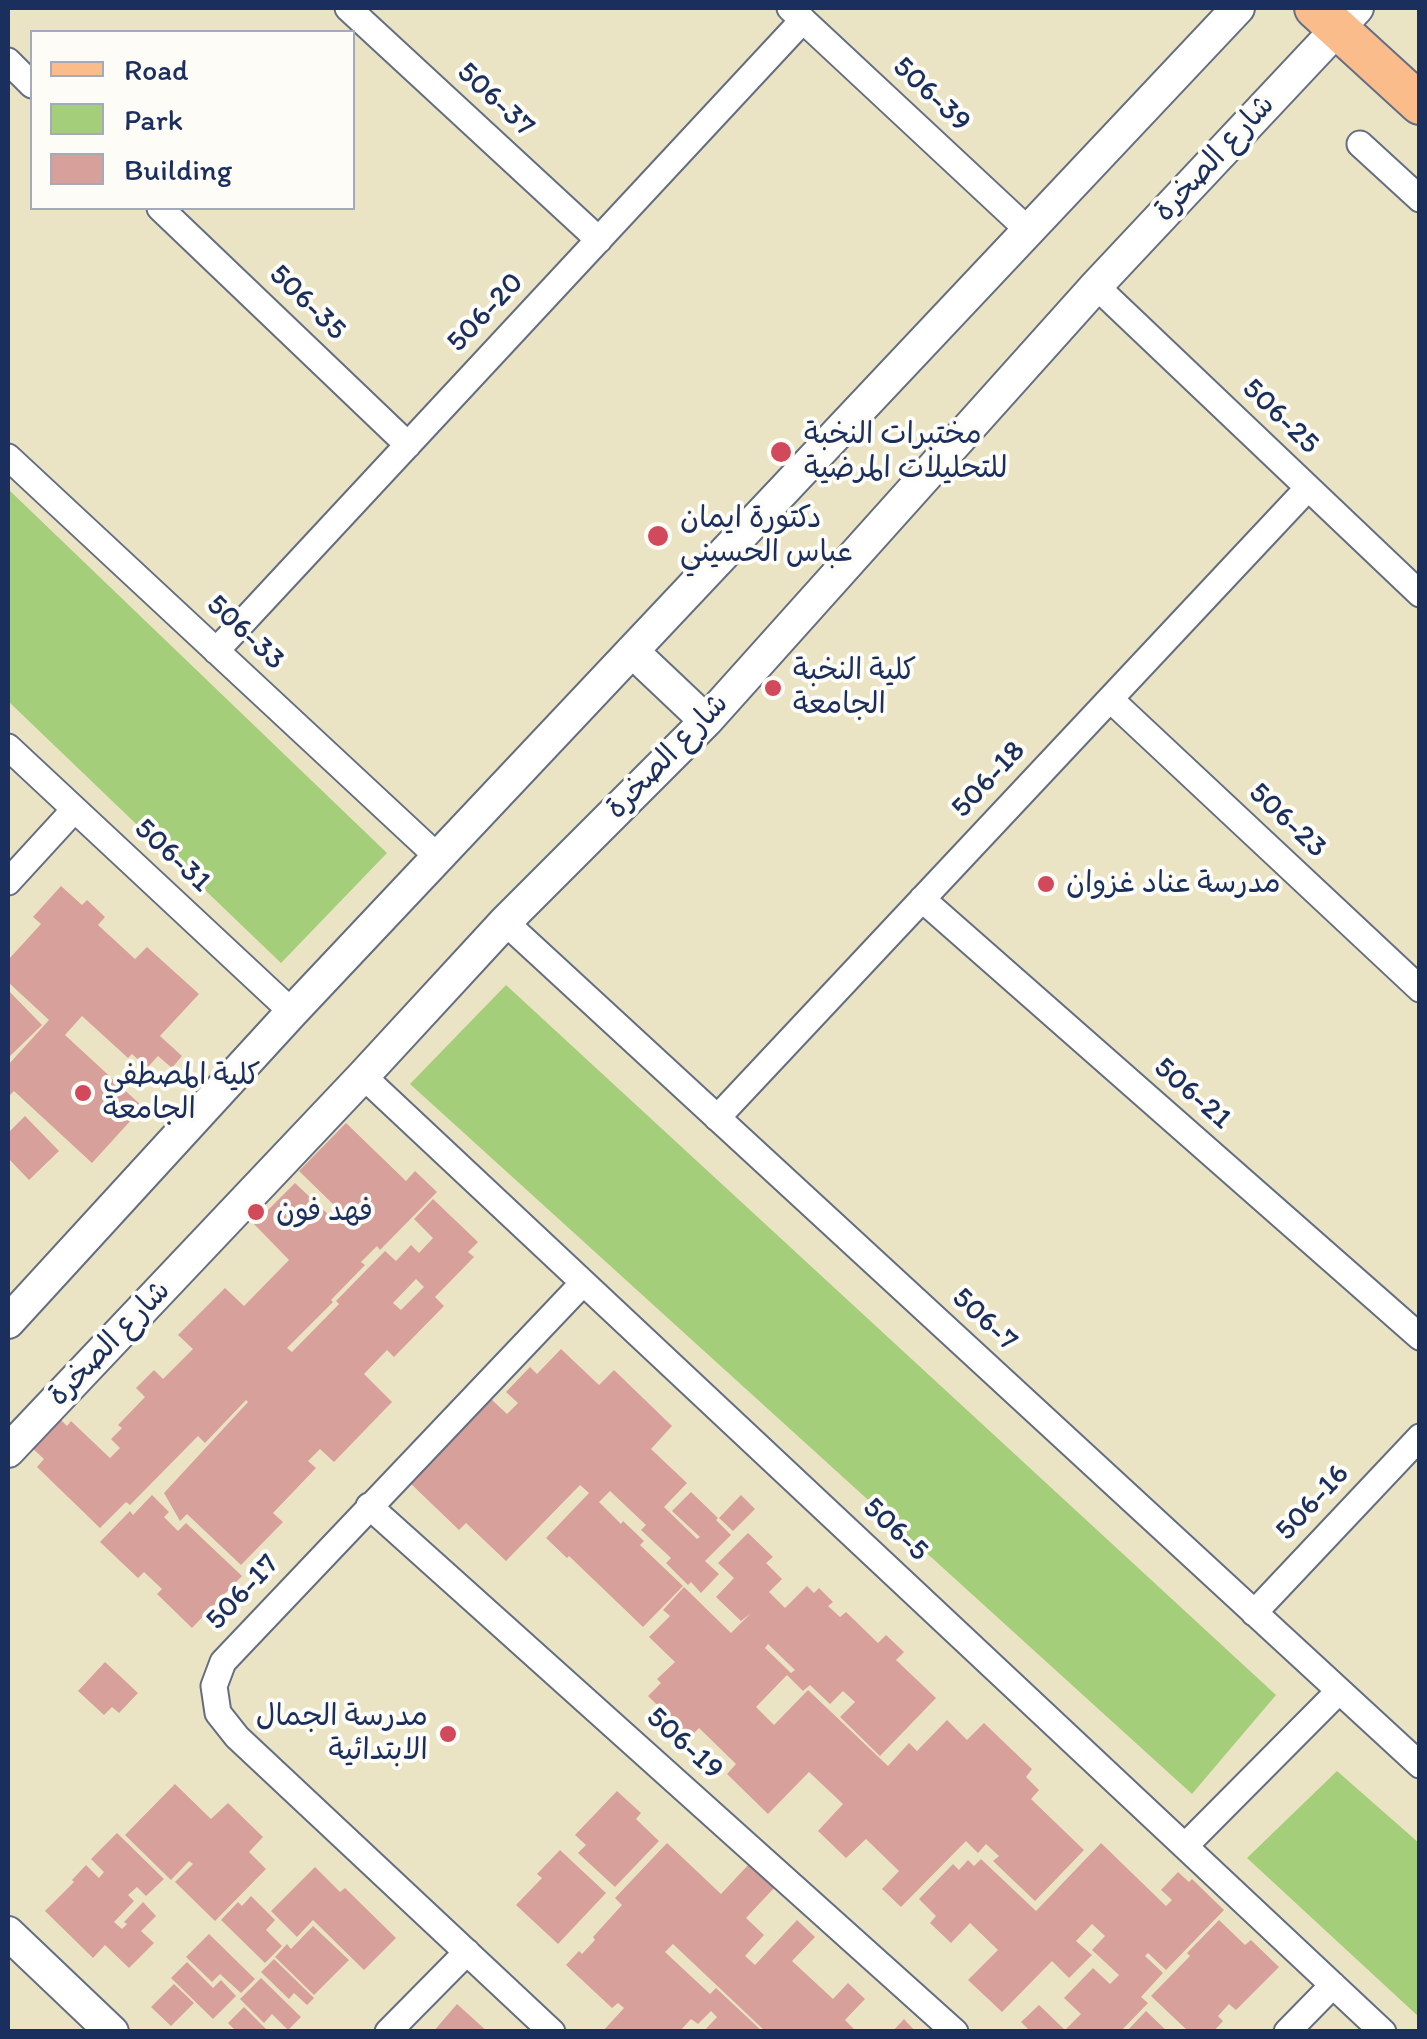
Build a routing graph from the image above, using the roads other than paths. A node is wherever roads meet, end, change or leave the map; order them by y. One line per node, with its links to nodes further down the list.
1 (348, 8): 12 (street, 506-37)
2 (1238, 8): 11 (street)
3 (796, 14): 11 (street, 506-39); 12 (street, 506-20)
4 (1336, 14): 7 (main road); 13 (street, شارع الصخرة)
5 (8, 60): 6 (street)
6 (30, 82)
7 (1420, 104)
8 (1360, 144): 9 (street)
9 (1420, 198)
10 (162, 210): 14 (street, 506-35)
11 (1027, 230): 19 (street)
12 (599, 240): 14 (street, 506-20)
13 (1096, 286): 16 (street, 506-25); 21 (street, شارع الصخرة)
14 (408, 445): 18 (street, 506-20)
15 (8, 457): 18 (street, 506-33)
16 (1308, 488): 17 (street, 506-25); 20 (street, 506-18)
17 (1420, 594)
18 (216, 651): 24 (street, 506-33)
19 (632, 651): 21 (street); 24 (street)
20 (1110, 699): 26 (street, 506-18); 28 (street, 506-23)
21 (706, 721): 27 (street, شارع الصخرة)
22 (8, 748): 23 (street, 506-31)
23 (74, 810): 25 (street); 29 (street, 506-31)
24 (438, 857): 29 (street)
25 (8, 882)
26 (922, 899): 31 (street, 506-18); 34 (street, 506-21)
27 (506, 922): 30 (street, شارع الصخرة); 31 (street, 506-7)
28 (1420, 989)
29 (292, 1012): 33 (street)
30 (363, 1076): 32 (street, 506-5); 36 (street, شارع الصخرة)
31 (717, 1118): 38 (street, 506-7)
32 (583, 1282): 37 (street, 506-17); 41 (street, 506-5)
33 (8, 1322)
34 (1420, 1337)
35 (1420, 1437): 38 (street, 506-16)
36 (8, 1451)
37 (370, 1506): 43 (street, 506-17); 48 (street, 506-19)
38 (1254, 1613): 39 (street, 506-7)
39 (1339, 1691): 40 (street, 506-7); 41 (street)
40 (1420, 1766)
41 (1185, 1846): 44 (street, 506-5)
42 (8, 1933): 45 (street)
43 (467, 1952): 46 (street); 47 (street, 506-17)
44 (1333, 1985): 49 (street); 50 (street, 506-5)
45 (112, 2032)
46 (388, 2032)
47 (552, 2032)
48 (955, 2032)
49 (1287, 2032)
50 (1383, 2032)

